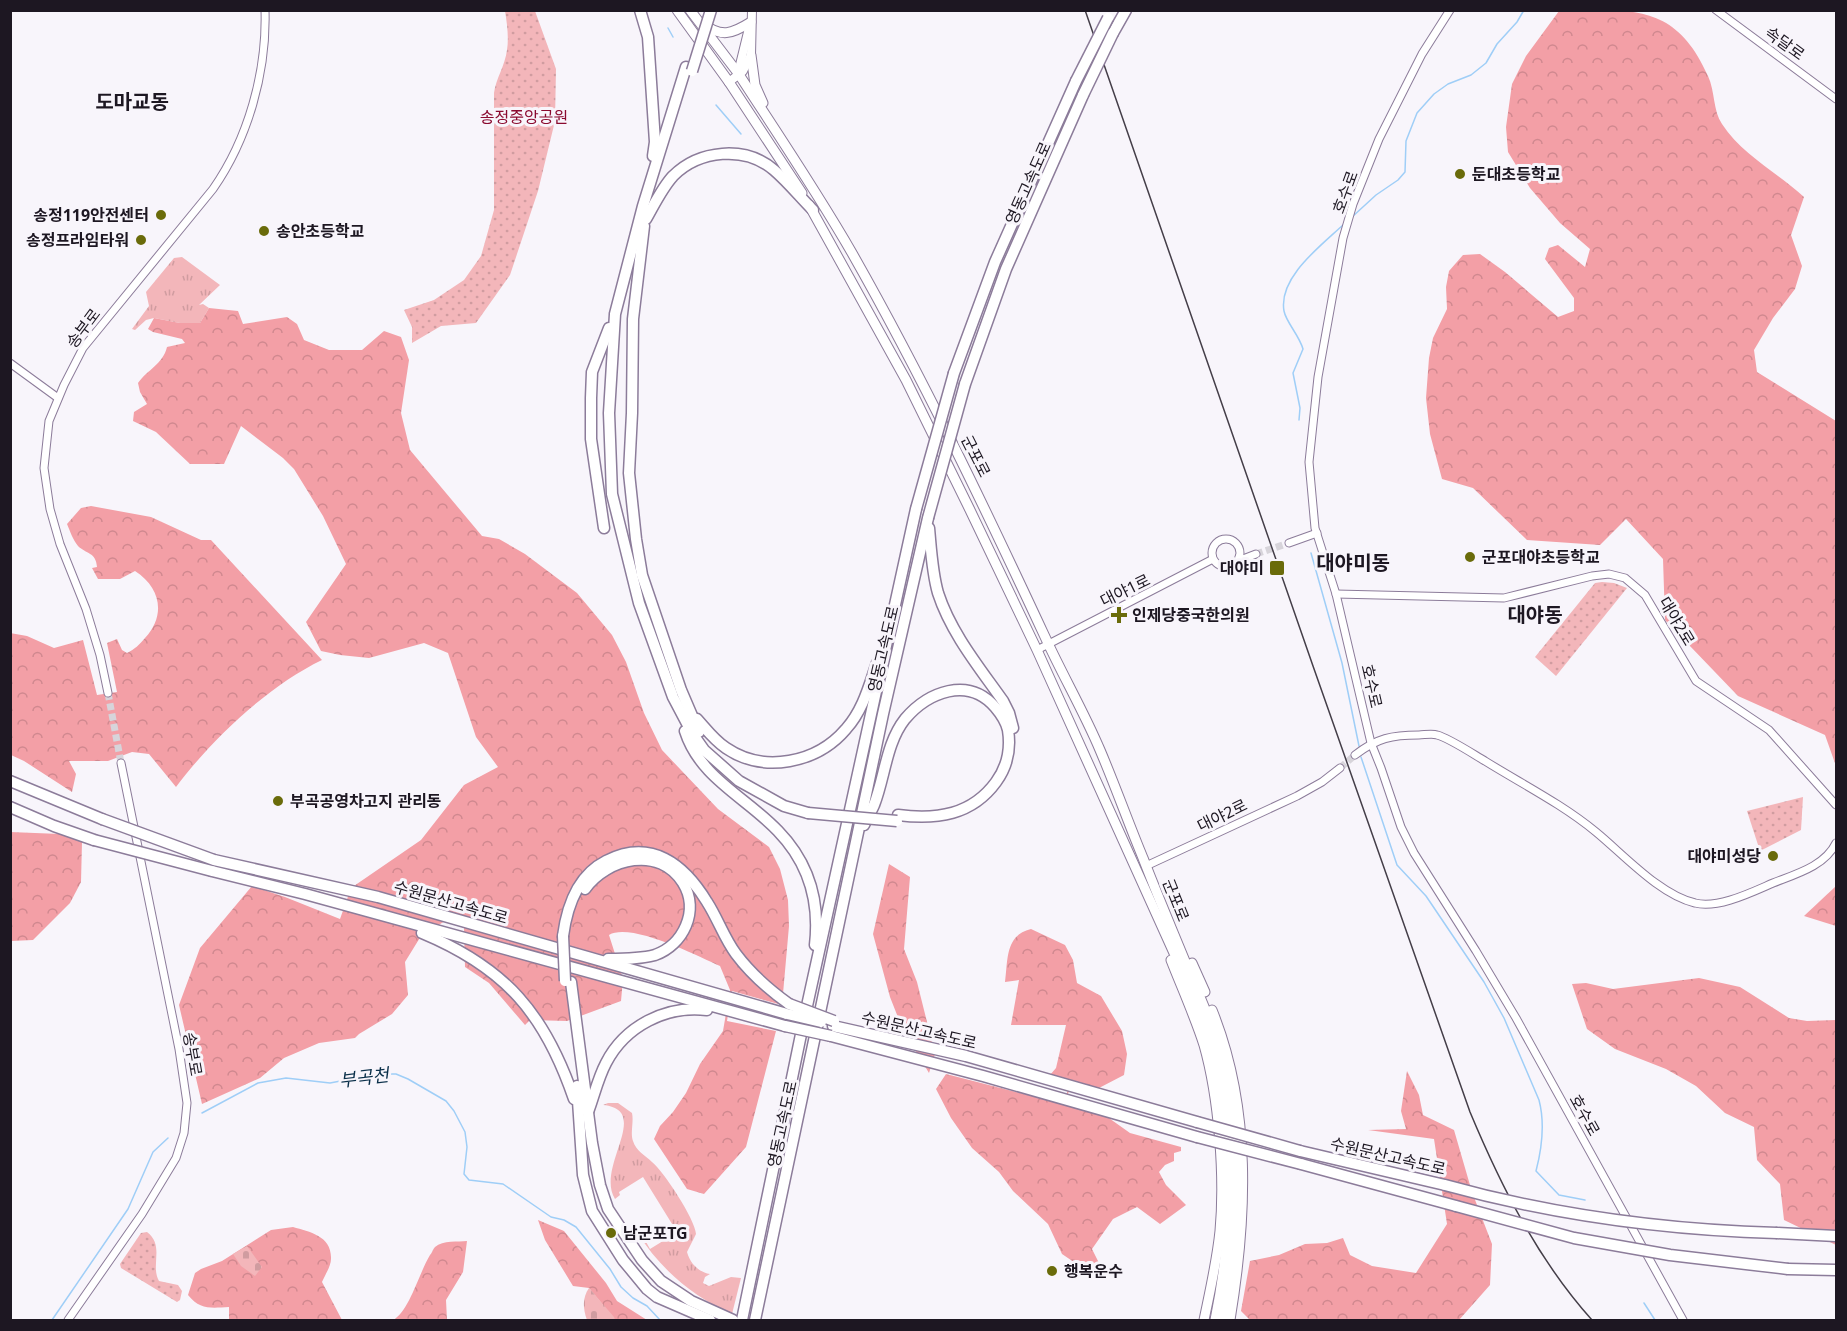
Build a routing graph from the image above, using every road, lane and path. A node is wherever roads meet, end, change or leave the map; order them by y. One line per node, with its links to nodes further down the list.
1 (265, 10): 24 (street, 송부로)
2 (640, 10): 20 (highway)
3 (677, 10): 16 (main road, 군포로)
4 (690, 10): 11 (main road, 군포로)
5 (711, 10): 14 (highway, bridge)
6 (752, 10): 12 (main road)
7 (1126, 10): 25 (highway, 영동고속도로, bridge)
8 (1450, 10): 27 (street, 호수로)
9 (1716, 10): 17 (street, 속달로)
10 (1110, 14): 34 (highway, 영동고속도로, bridge)
11 (700, 15): 12 (main road); 14 (highway); 15 (main road, 군포로)
12 (751, 22): 13 (main road); 15 (main road)
13 (751, 55): 15 (main road); 18 (main road)
14 (689, 69): 20 (highway)
15 (738, 74): 16 (main road); 18 (main road, 군포로)
16 (729, 82): 19 (main road, 군포로)
17 (1836, 99)
18 (760, 108): 35 (main road, 군포로)
19 (813, 210): 20 (highway); 36 (main road, 군포로)
20 (646, 211): 21 (highway)
21 (637, 240): 22 (highway); 32 (highway)
22 (615, 314): 26 (highway); 32 (highway)
23 (10, 365): 24 (street)
24 (57, 400): 37 (street, 송부로)
25 (928, 518): 46 (highway); 47 (highway, 영동고속도로)
26 (604, 528)
27 (1317, 534): 28 (street); 33 (street, 호수로)
28 (1289, 543)
29 (1256, 554): 30 (street, 대야1로)
30 (1239, 557): 31 (street, 대야1로); 31 (street, 대야1로)
31 (1213, 559): 35 (street, 대야1로)
32 (637, 577): 38 (highway); 38 (highway)
33 (1336, 594): 39 (street, 호수로); 44 (street, 대야2로)
34 (892, 623): 38 (highway); 58 (highway, 영동고속도로)
35 (1048, 643): 36 (street, 대야1로); 50 (main road, 군포로)
36 (1037, 650): 51 (main road, 군포로)
37 (108, 693)
38 (677, 693): 46 (highway, bridge); 58 (highway)
39 (1371, 743): 40 (street); 48 (street); 72 (street, 호수로)
40 (1355, 755)
41 (121, 763): 64 (street, 송부로)
42 (1340, 768): 50 (street, 대야2로)
43 (10, 781): 49 (highway, 수원문산고속도로, bridge)
44 (1836, 805)
45 (10, 807): 49 (highway, 수원문산고속도로, bridge)
46 (898, 818): 47 (highway)
47 (856, 842): 67 (highway, 영동고속도로)
48 (1836, 843)
49 (213, 866): 52 (highway, 수원문산고속도로); 55 (highway, 수원문산고속도로)
50 (1146, 866): 54 (main road, 군포로)
51 (1149, 899): 68 (main road, 군포로); 69 (main road, 군포로)
52 (380, 916): 57 (highway, 수원문산고속도로); 60 (highway)
53 (566, 936): 55 (highway); 56 (highway); 60 (highway)
54 (1178, 945): 70 (main road, 군포로); 71 (main road, 군포로)
55 (596, 959): 56 (highway, 수원문산고속도로)
56 (788, 1009): 59 (highway, 수원문산고속도로, bridge)
57 (746, 1015): 59 (highway, 수원문산고속도로, bridge); 60 (highway)
58 (806, 1015): 66 (highway, 영동고속도로)
59 (832, 1028): 61 (highway, 수원문산고속도로, bridge); 62 (highway, 수원문산고속도로, bridge)
60 (583, 1115): 63 (highway); 65 (highway)
61 (1836, 1236)
62 (1836, 1270)
63 (728, 1319)
64 (68, 1320)
65 (710, 1320)
66 (742, 1320)
67 (755, 1320)
68 (1203, 1320)
69 (1215, 1320)
70 (1222, 1320)
71 (1230, 1320)
72 (1683, 1320)

